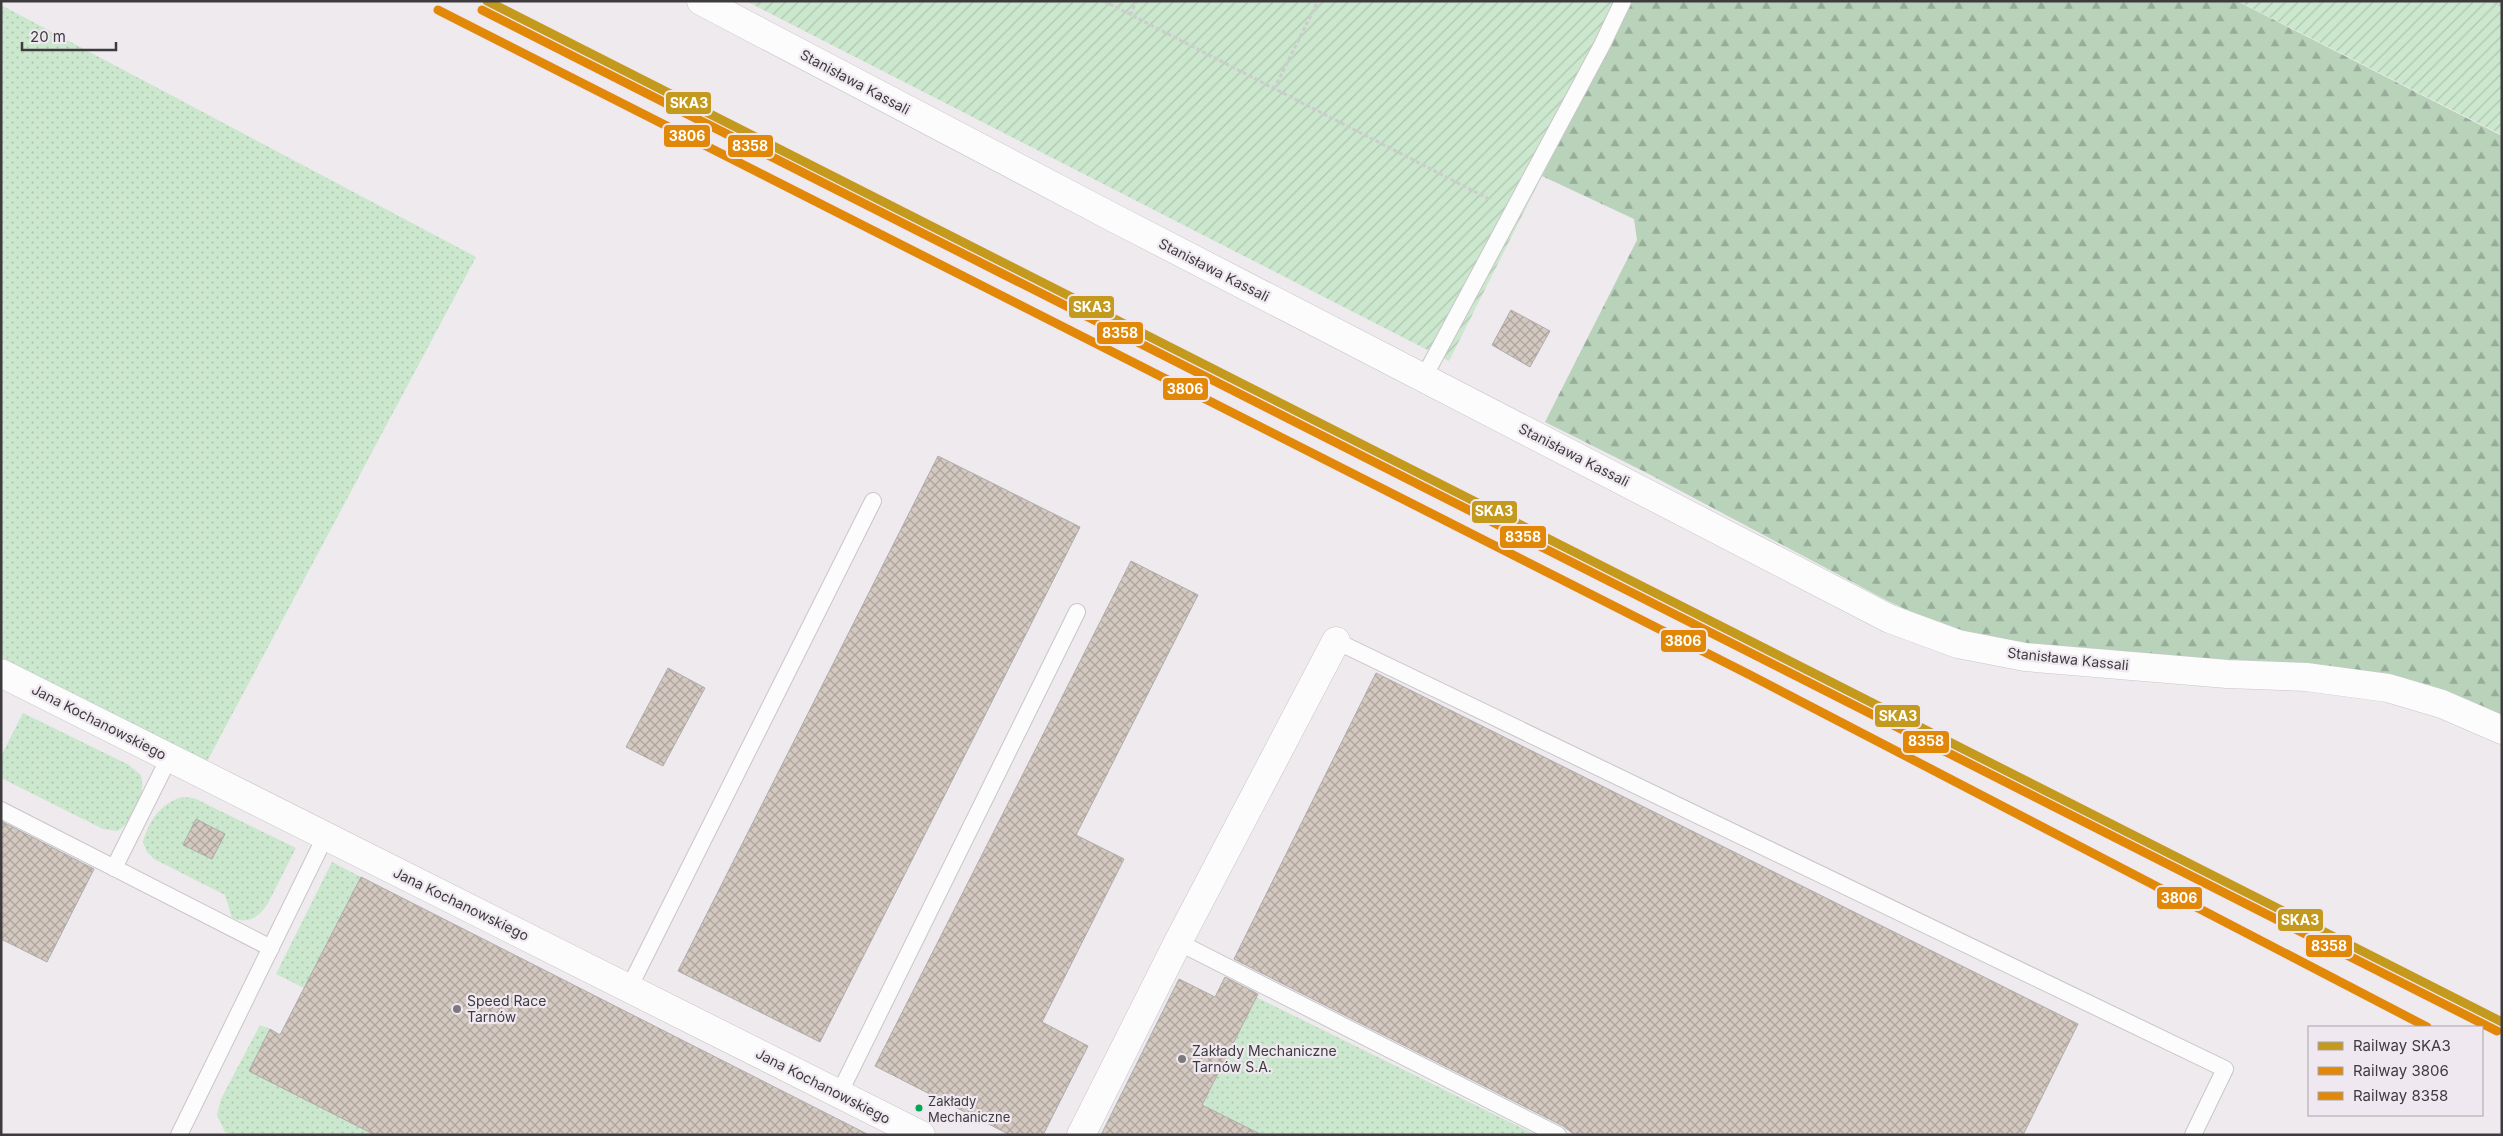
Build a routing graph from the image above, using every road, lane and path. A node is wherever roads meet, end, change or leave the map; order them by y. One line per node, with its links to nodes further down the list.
1 (702, 1): 11 (street, Stanisława Kassali)
2 (1104, 1): 8 (path)
3 (1137, 1): 8 (path)
4 (1318, 1): 9 (path)
5 (1623, 1): 10 (lane)
6 (2493, 1): 7 (path)
7 (2502, 6)
8 (1130, 15): 9 (path)
9 (1274, 89): 10 (path)
10 (1514, 212): 11 (lane)
11 (1424, 377): 16 (street, Stanisława Kassali)
12 (873, 502): 23 (lane)
13 (1077, 612): 24 (lane)
14 (1336, 642): 21 (street); 29 (lane)
15 (1, 673): 17 (street, Jana Kochanowskiego)
16 (2502, 730)
17 (169, 758): 19 (street, Jana Kochanowskiego); 20 (lane)
18 (1, 810): 20 (lane)
19 (325, 837): 22 (lane); 23 (street, Jana Kochanowskiego)
20 (114, 868): 22 (lane)
21 (1178, 942): 27 (street); 28 (lane)
22 (271, 948): 25 (lane)
23 (629, 988): 24 (street, Jana Kochanowskiego)
24 (839, 1094): 26 (street, Jana Kochanowskiego)
25 (179, 1135)
26 (920, 1135)
27 (1081, 1135)
28 (1558, 1135)
29 (2192, 1135)

